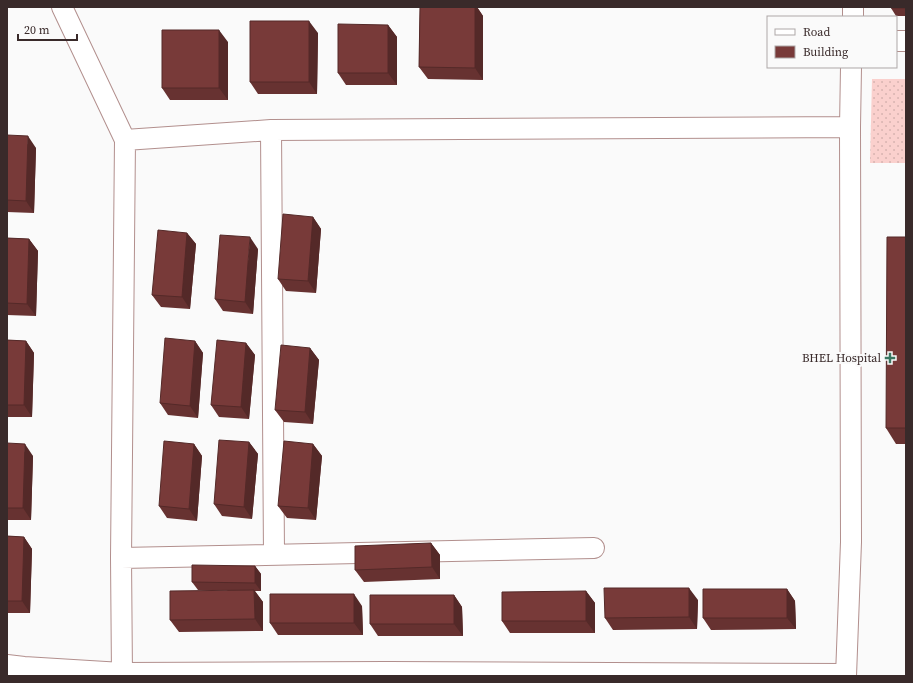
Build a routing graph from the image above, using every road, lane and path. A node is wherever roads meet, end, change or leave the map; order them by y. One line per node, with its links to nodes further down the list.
1 (62, 7): 5 (street)
2 (851, 68): 3 (street)
3 (850, 126): 4 (street); 12 (street)
4 (271, 130): 5 (street); 7 (street)
5 (125, 140): 8 (street)
6 (594, 548): 7 (street)
7 (274, 555): 8 (street)
8 (121, 558): 10 (street)
9 (7, 665): 10 (street)
10 (122, 674): 11 (street)
11 (387, 674): 12 (street)
12 (846, 675)

